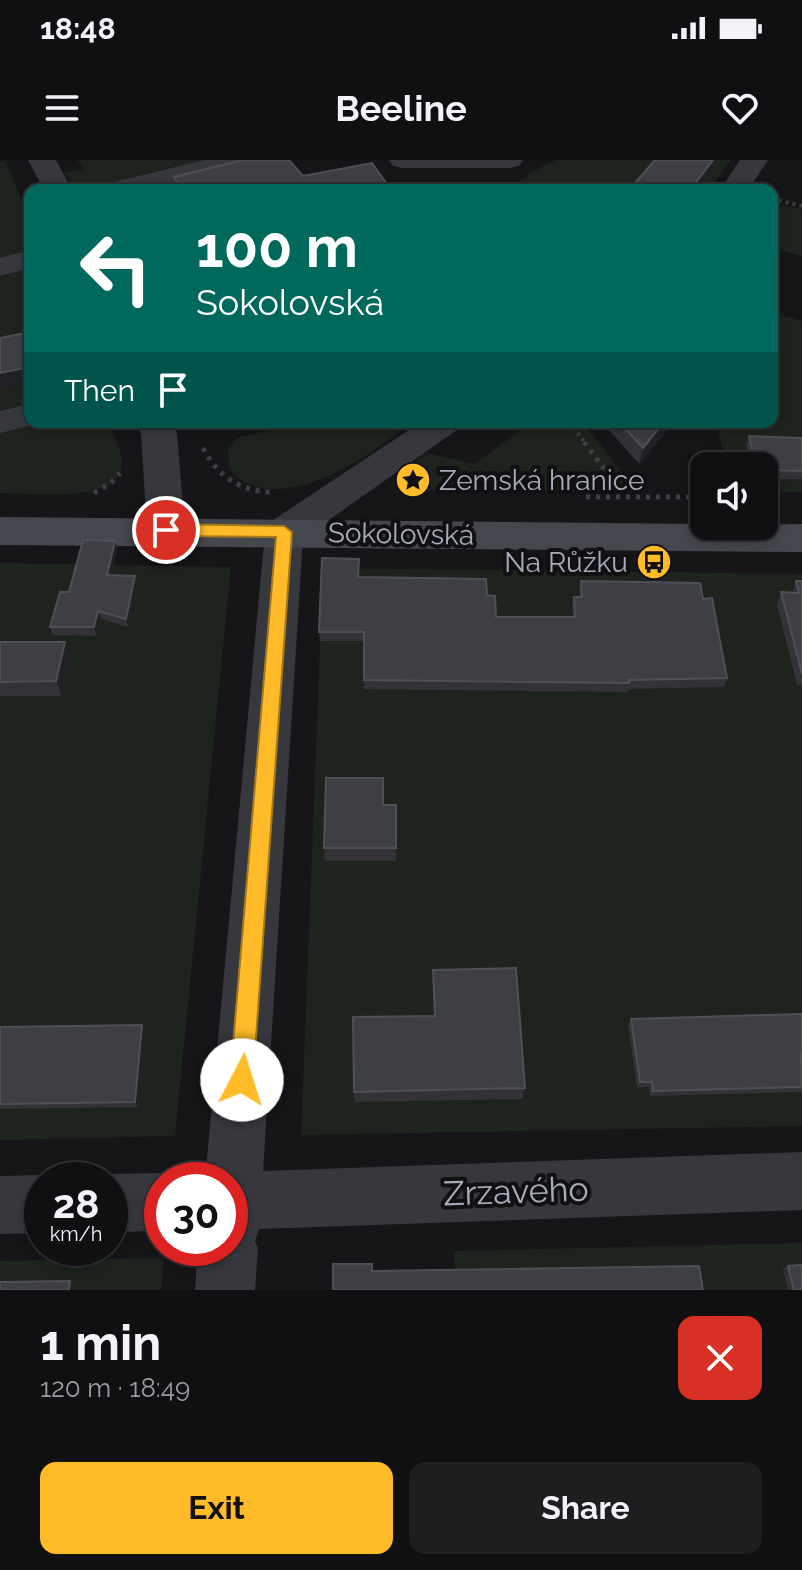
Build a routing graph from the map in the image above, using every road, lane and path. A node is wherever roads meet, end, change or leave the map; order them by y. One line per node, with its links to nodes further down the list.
1 (42, 160): 7 (street)
2 (239, 160): 8 (street)
3 (386, 160): 9 (street)
4 (403, 160): 5 (street)
5 (509, 160)
6 (754, 160): 10 (street)
7 (55, 184)
8 (141, 184)
9 (402, 184)
10 (738, 184)
11 (778, 200): 12 (path)
12 (802, 206)
13 (24, 261): 14 (street)
14 (0, 267)
15 (24, 416): 16 (street)
16 (0, 422)
17 (156, 428): 25 (street)
18 (193, 428): 24 (path)
19 (437, 428): 24 (street)
20 (574, 428): 23 (path)
21 (123, 463): 22 (path)
22 (89, 495)
23 (625, 496)
24 (281, 512): 25 (street, Sokolovská); 27 (street, Sokolovská); 28 (street)
25 (166, 530): 26 (street, Sokolovská)
26 (0, 531)
27 (802, 538)
28 (234, 1162)
29 (802, 1181): 32 (street, Zrzavého)
30 (24, 1204): 31 (street)
31 (0, 1205)
32 (248, 1219)
33 (227, 1266): 34 (street)
34 (225, 1290)

